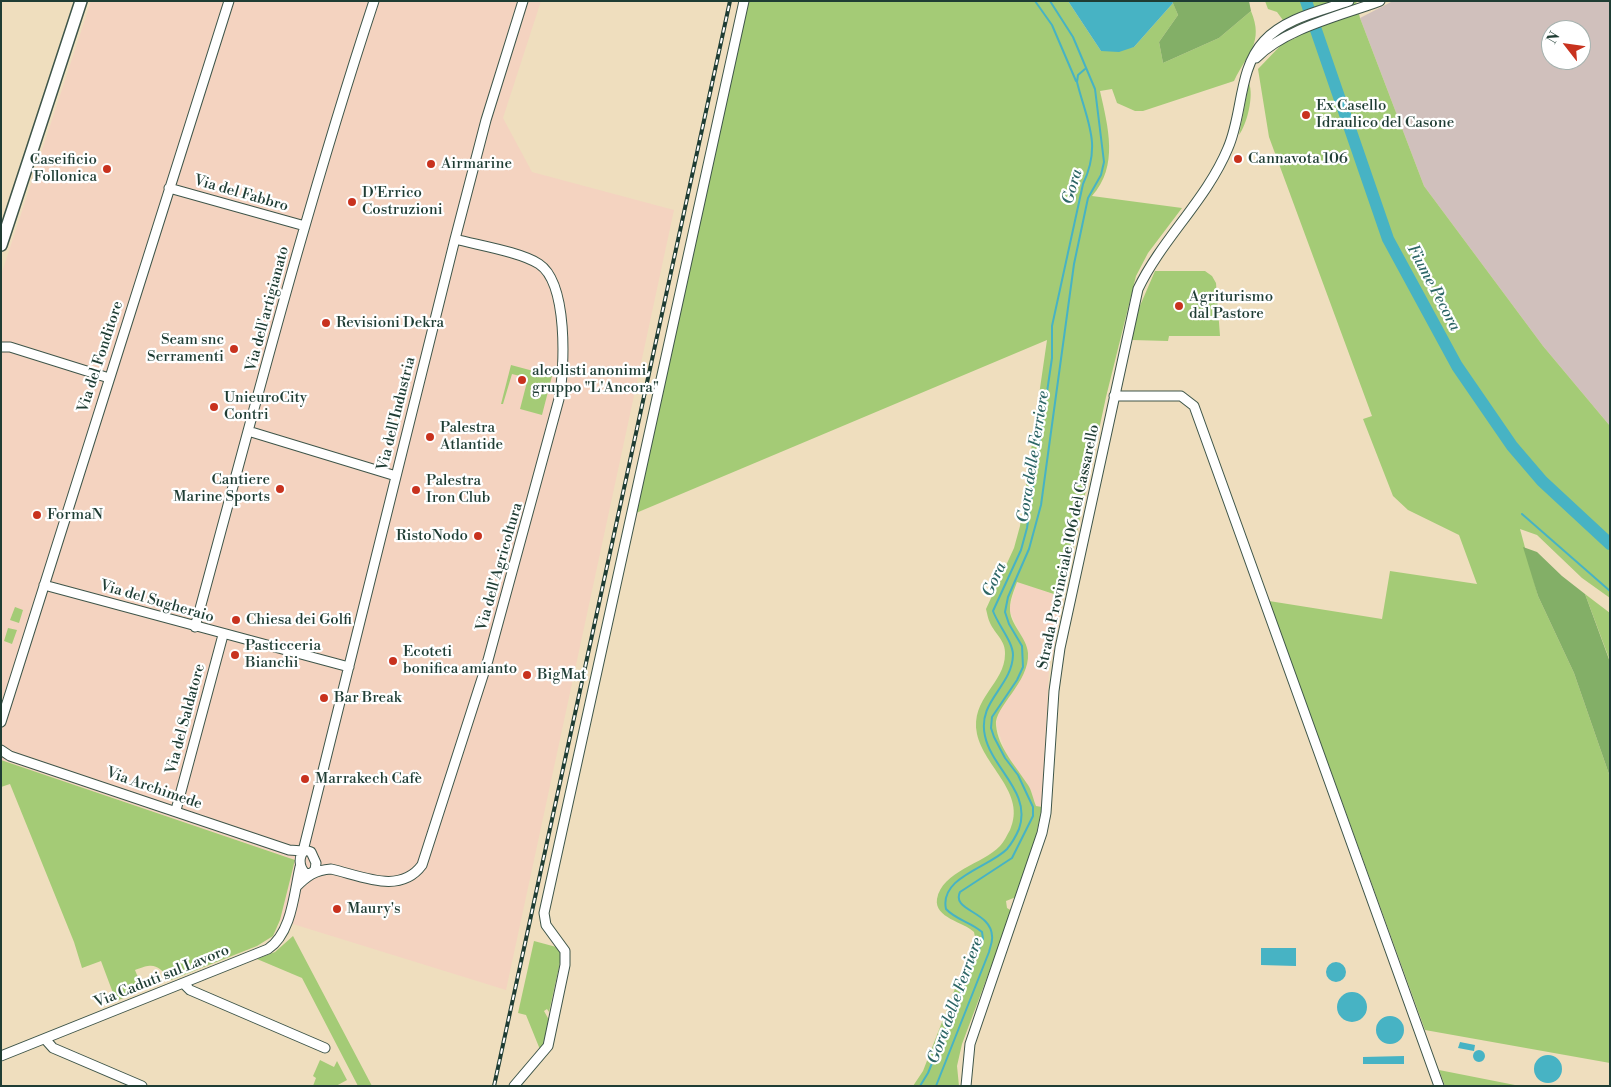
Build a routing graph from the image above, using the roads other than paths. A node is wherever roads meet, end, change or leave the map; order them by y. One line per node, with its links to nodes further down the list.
1 (81, 1): 12 (main road)
2 (229, 1): 9 (street, Via del Fonditore)
3 (374, 1): 10 (street, Via dell'artigianato)
4 (523, 1): 11 (street, Via dell'Industria)
5 (744, 1): 37 (street)
6 (1349, 1): 8 (street, Strada Provinciale 106 del Cassarello)
7 (1380, 1): 8 (street, Strada Provinciale 106 del Cassarello)
8 (1251, 64): 16 (street, Strada Provinciale 106 del Cassarello)
9 (170, 188): 10 (street, Via del Fabbro); 15 (street, Via del Fonditore)
10 (305, 226): 17 (street, Via dell'artigianato)
11 (455, 239): 18 (street, Via dell'Industria); 29 (street, Via dell'Agricoltura)
12 (1, 245)
13 (1, 338): 14 (street)
14 (6, 347): 15 (street)
15 (109, 378): 19 (street, Via del Fonditore)
16 (1114, 396): 38 (street, Strada Provinciale 106 del Cassarello); 39 (street)
17 (248, 431): 18 (street); 20 (street, Via dell'artigianato)
18 (396, 476): 22 (street, Via dell'Industria)
19 (44, 585): 20 (street, Via del Sugheraio); 23 (street, Via del Fonditore)
20 (195, 627): 21 (street, Via del Sugheraio)
21 (223, 635): 22 (street, Via del Sugheraio); 25 (street, Via del Saldatore)
22 (349, 667): 26 (street, Via dell'Industria)
23 (1, 722)
24 (1, 750): 25 (street, Via Archimede)
25 (176, 810): 28 (street, Via Archimede)
26 (309, 836): 27 (street, Via dell'Industria); 28 (street, Via dell'Industria)
27 (314, 856): 28 (street); 29 (street, Via dell'Agricoltura); 30 (street)
28 (301, 859): 30 (street); 31 (street, Via Caduti sul Lavoro)
29 (331, 868): 30 (street, Via dell'Agricoltura)
30 (313, 872): 31 (street)
31 (296, 887): 32 (street, Via Caduti sul Lavoro)
32 (184, 984): 33 (street, Via Caduti sul Lavoro); 34 (street)
33 (45, 1039): 35 (street, Via Caduti sul Lavoro); 36 (street)
34 (325, 1048)
35 (1, 1056)
36 (142, 1086)
37 (514, 1086)
38 (966, 1086)
39 (1439, 1086)

